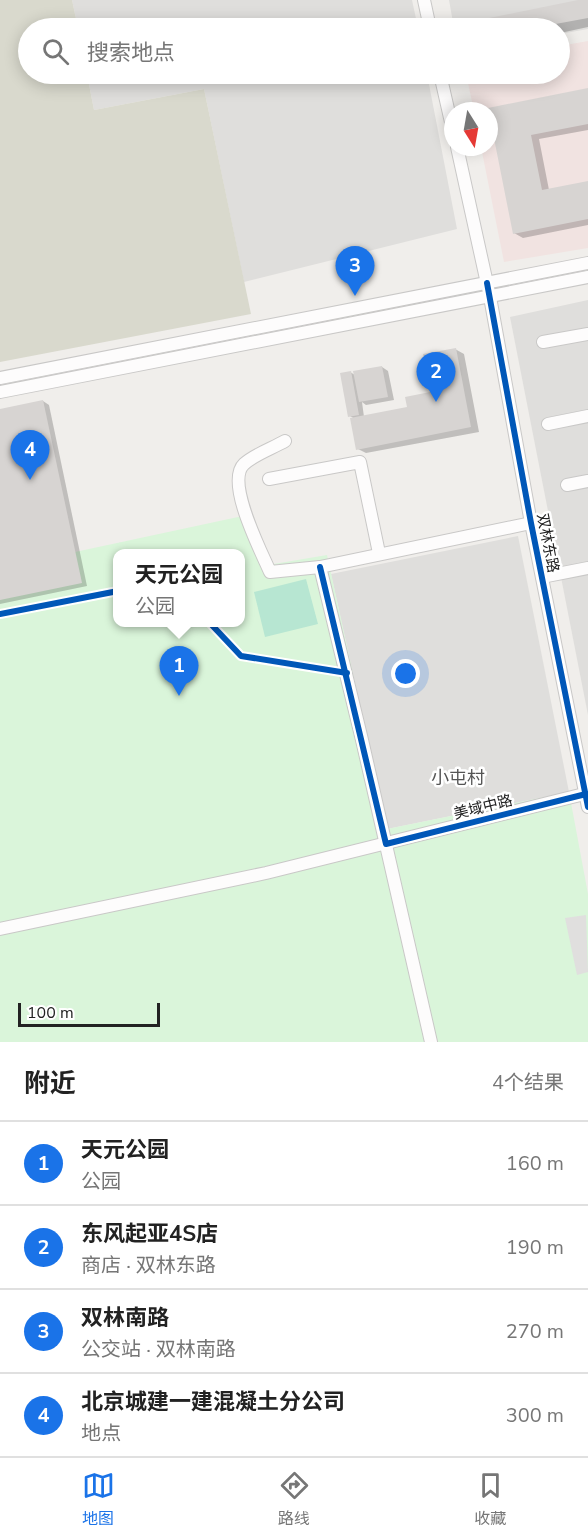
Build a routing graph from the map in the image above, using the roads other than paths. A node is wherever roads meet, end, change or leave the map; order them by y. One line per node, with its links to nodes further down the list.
1 (424, 0): 2 (street)
2 (428, 18)
3 (442, 84): 4 (street)
4 (446, 102)
5 (459, 156): 8 (street, 双林东路)
6 (588, 263): 8 (street)
7 (588, 277): 9 (street)
8 (487, 283): 9 (street, 双林东路); 12 (street)
9 (490, 297): 13 (street); 20 (street, 双林东路)
10 (588, 334): 11 (street)
11 (543, 342)
12 (0, 378)
13 (0, 392)
14 (588, 416): 15 (street)
15 (548, 424)
16 (285, 441): 22 (street)
17 (269, 479): 21 (street)
18 (588, 481): 19 (street)
19 (567, 485)
20 (531, 523): 21 (street); 24 (street, 双林东路)
21 (379, 553): 22 (street)
22 (320, 567): 26 (street)
23 (588, 568): 24 (street)
24 (542, 577): 25 (street, 双林东路)
25 (587, 798): 26 (street, 美域中路)
26 (386, 844): 27 (street, 美域中路); 28 (street)
27 (0, 929)
28 (431, 1042)

